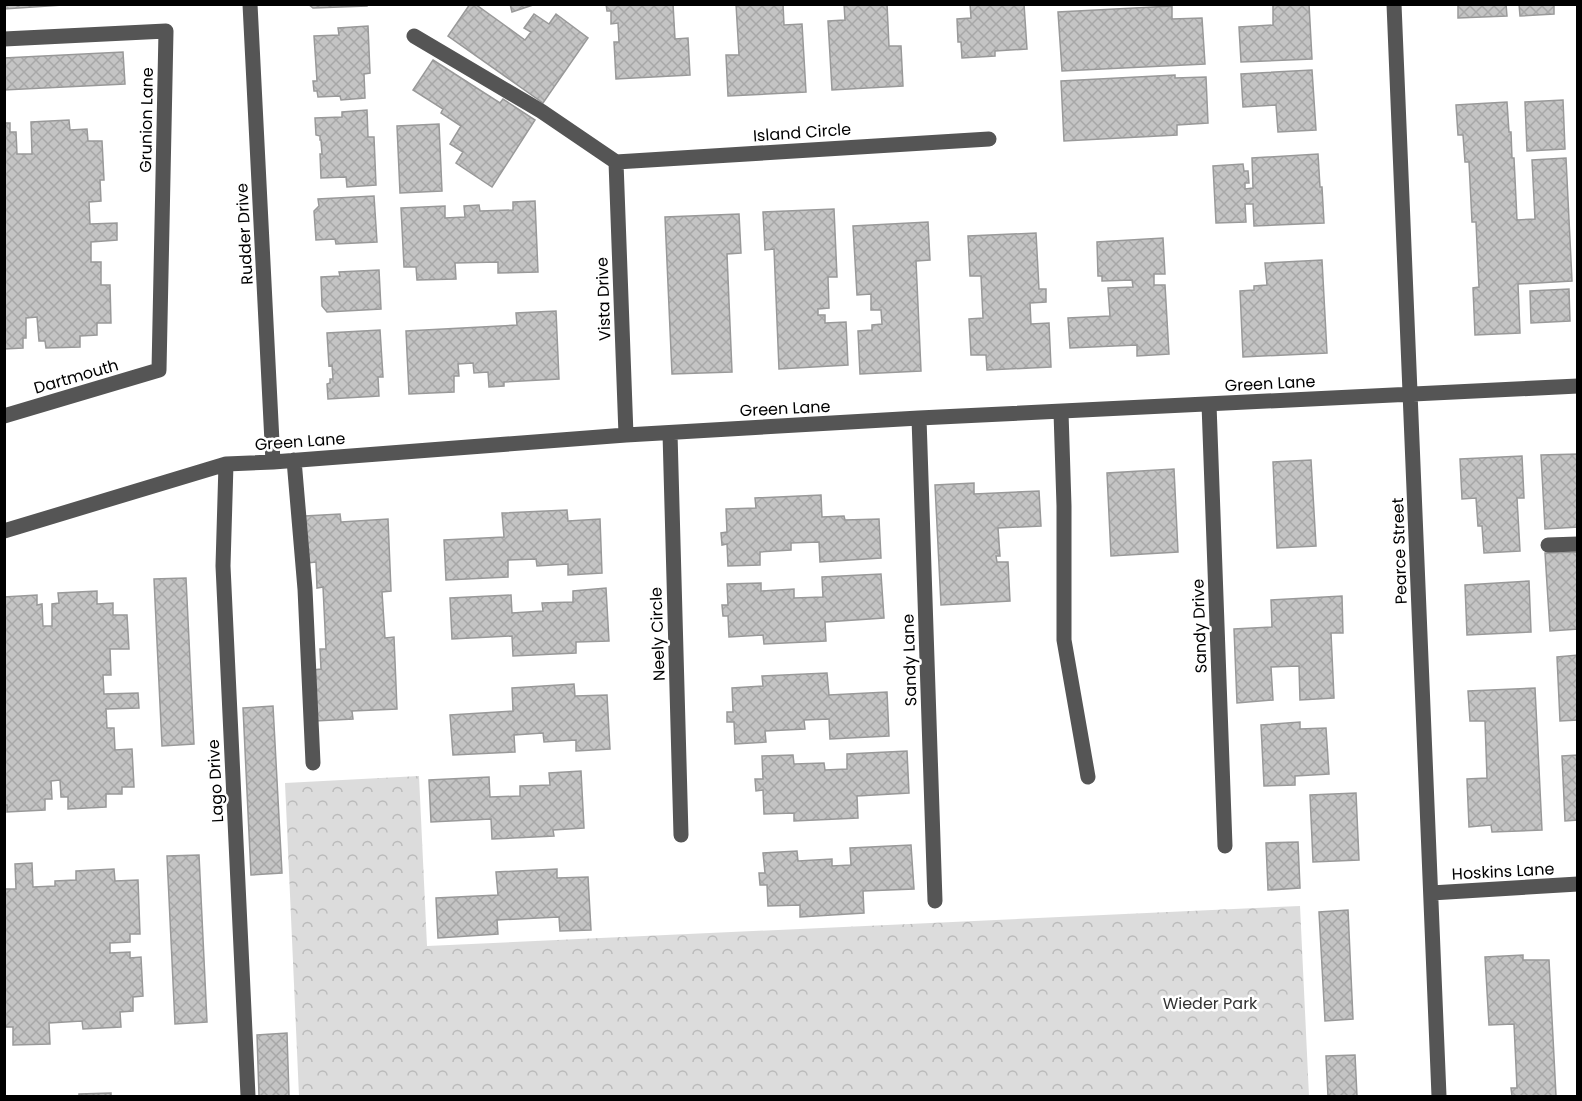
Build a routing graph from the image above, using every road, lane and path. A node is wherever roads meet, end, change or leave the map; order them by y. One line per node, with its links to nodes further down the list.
1 (250, 4): 17 (street, Rudder Drive)
2 (1394, 4): 9 (street, Pearce Street)
3 (414, 36): 6 (street)
4 (4, 39): 7 (street, Grunion Lane)
5 (989, 139): 6 (street, Island Circle)
6 (616, 162): 15 (street, Vista Drive)
7 (159, 370): 12 (street, Dartmouth)
8 (1578, 386): 9 (street, Green Lane)
9 (1410, 394): 10 (street, Green Lane); 27 (street, Pearce Street)
10 (1209, 404): 11 (street, Green Lane); 25 (street, Sandy Drive)
11 (1061, 412): 13 (street, Green Lane); 23 (street)
12 (4, 416)
13 (919, 418): 14 (street, Green Lane); 28 (street, Sandy Lane)
14 (670, 433): 15 (street, Green Lane); 24 (street, Neely Circle)
15 (626, 435): 16 (street, Green Lane)
16 (294, 460): 17 (street, Green Lane); 22 (street)
17 (273, 462): 18 (street, Green Lane)
18 (226, 464): 19 (street, Green Lane); 29 (street, Lago Drive)
19 (4, 531)
20 (1578, 544): 21 (street)
21 (1548, 545)
22 (313, 763)
23 (1088, 777)
24 (681, 835)
25 (1225, 846)
26 (1578, 884): 27 (street, Hoskins Lane)
27 (1431, 893): 30 (street, Pearce Street)
28 (935, 901)
29 (248, 1096)
30 (1439, 1096)

